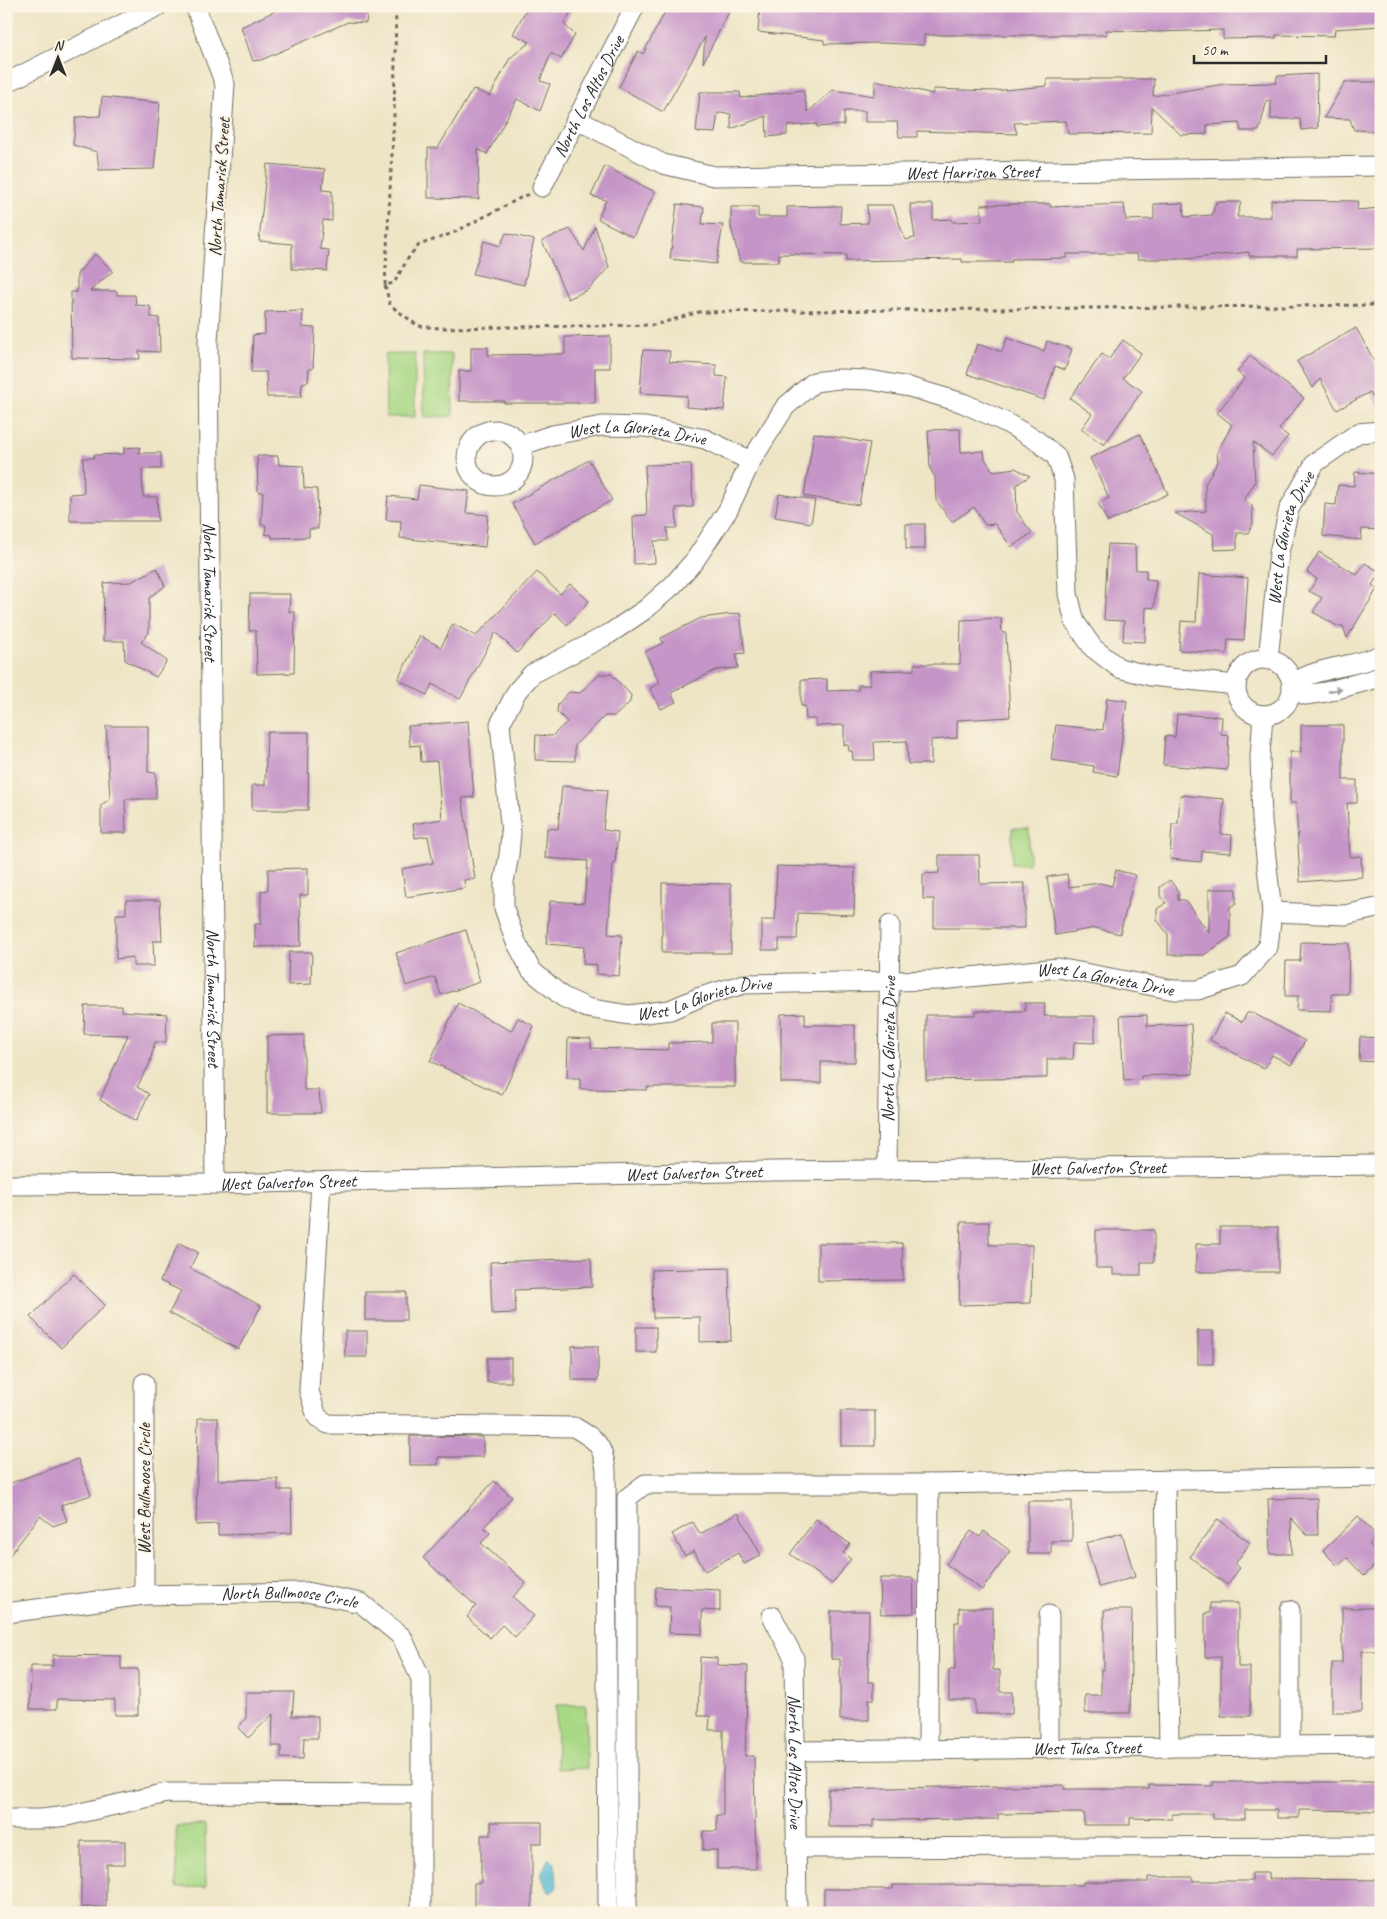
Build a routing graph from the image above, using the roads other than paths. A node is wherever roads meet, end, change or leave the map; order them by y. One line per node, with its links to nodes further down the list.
1 (158, 6): 4 (street)
2 (195, 6): 24 (street, North Tamarisk Street)
3 (635, 6): 5 (street, North Los Altos Drive)
4 (6, 83)
5 (576, 119): 6 (street, West Harrison Street); 7 (street, North Los Altos Drive)
6 (1381, 166)
7 (542, 186)
8 (1381, 431): 12 (street, West La Glorieta Drive)
9 (520, 446): 10 (street, West La Glorieta Drive)
10 (751, 461): 15 (street, West La Glorieta Drive); 20 (street, West La Glorieta Drive)
11 (1381, 655): 14 (street)
12 (1268, 660): 14 (street); 15 (street)
13 (1381, 677): 14 (street, one-way to 13)
14 (1292, 684): 16 (street)
15 (1236, 685): 16 (street)
16 (1263, 715): 18 (street, West La Glorieta Drive)
17 (1381, 906): 18 (street)
18 (1272, 912): 20 (street, West La Glorieta Drive)
19 (890, 925): 20 (street, North La Glorieta Drive)
20 (889, 980): 22 (street, North La Glorieta Drive)
21 (1381, 1165): 22 (street, West Galveston Street)
22 (887, 1171): 23 (street, West Galveston Street)
23 (321, 1182): 24 (street, West Galveston Street); 46 (street)
24 (215, 1184): 25 (street, West Galveston Street)
25 (6, 1185)
26 (144, 1383): 30 (street, West Bullmoose Circle)
27 (1381, 1477): 28 (street)
28 (1165, 1480): 29 (street); 37 (street)
29 (928, 1484): 39 (street); 47 (street)
30 (144, 1594): 32 (street, North Bullmoose Circle); 41 (street, North Bullmoose Circle)
31 (1290, 1610): 36 (street)
32 (6, 1613)
33 (1049, 1615): 38 (street)
34 (772, 1616): 40 (street, North Los Altos Drive)
35 (1381, 1745): 36 (street, West Tulsa Street)
36 (1290, 1746): 37 (street, West Tulsa Street)
37 (1169, 1747): 38 (street, West Tulsa Street)
38 (1049, 1748): 39 (street, West Tulsa Street)
39 (928, 1750): 40 (street, West Tulsa Street)
40 (795, 1751): 44 (street, North Los Altos Drive)
41 (421, 1794): 42 (street); 45 (street, North Bullmoose Circle)
42 (6, 1819)
43 (1381, 1846): 44 (street)
44 (796, 1848): 48 (street, North Los Altos Drive)
45 (421, 1913)
46 (608, 1913)
47 (627, 1913)
48 (797, 1913)

